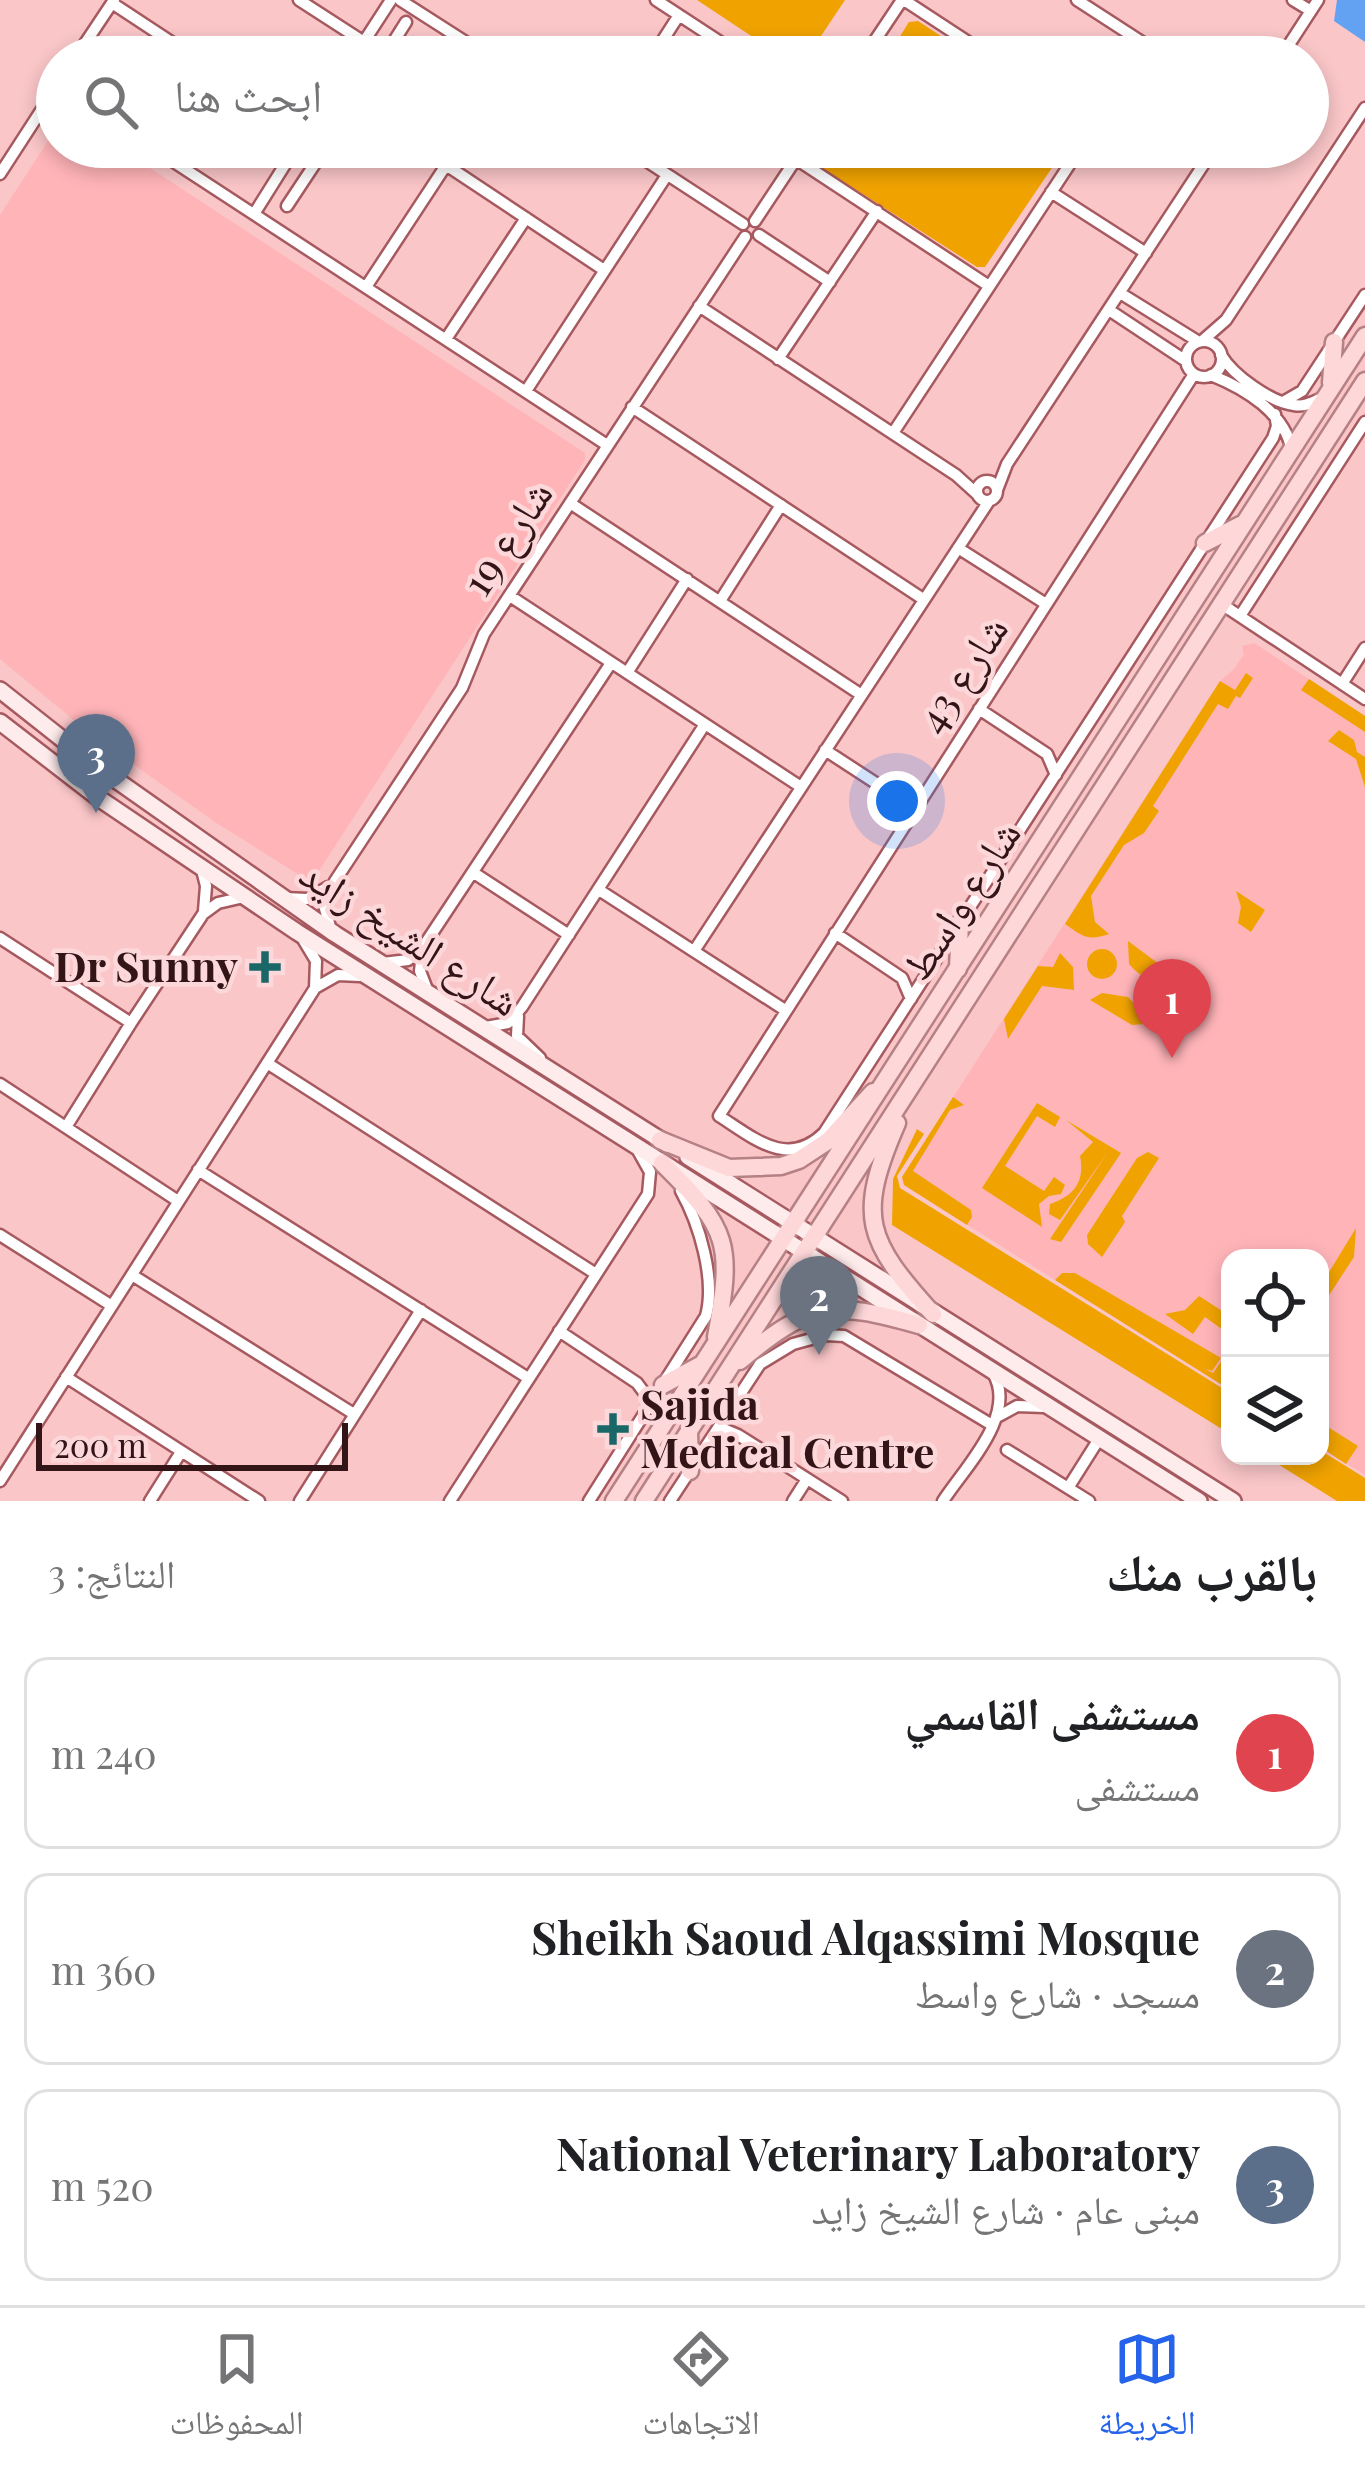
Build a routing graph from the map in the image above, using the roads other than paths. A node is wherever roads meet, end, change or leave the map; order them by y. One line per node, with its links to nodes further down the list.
1 (299, 0): 13 (street)
2 (396, 0): 14 (street); 16 (street)
3 (656, 0): 9 (street)
4 (903, 0): 19 (street); 20 (street)
5 (1077, 0): 21 (street)
6 (1293, 0): 8 (street)
7 (112, 2): 11 (street); 12 (street)
8 (1314, 6): 22 (street)
9 (679, 15): 17 (street); 18 (street)
10 (406, 22): 15 (street)
11 (90, 36)
12 (163, 36)
13 (355, 36)
14 (369, 36)
15 (397, 36)
16 (455, 36)
17 (666, 36)
18 (710, 36)
19 (878, 36)
20 (959, 36)
21 (1124, 36)
22 (1295, 36)
23 (1365, 108): 25 (street)
24 (36, 118): 37 (street)
25 (1329, 163)
26 (183, 168): 42 (street)
27 (283, 168): 42 (street)
28 (312, 168): 40 (street)
29 (444, 168): 49 (street)
30 (451, 168): 43 (street)
31 (656, 168): 38 (street)
32 (789, 168): 44 (street, شارع 19)
33 (820, 168): 41 (street)
34 (1067, 168): 39 (street)
35 (1201, 168): 45 (street)
36 (1326, 168): 54 (street)
37 (0, 174)
38 (667, 175): 44 (street); 46 (street)
39 (1052, 192): 45 (street); 48 (street)
40 (287, 206)
41 (877, 211): 47 (street); 48 (street)
42 (254, 214): 49 (street)
43 (526, 218): 46 (street); 56 (street)
44 (748, 227): 47 (street); 52 (street, شارع 19)
45 (1146, 253): 50 (street)
46 (604, 270): 65 (street)
47 (830, 281): 60 (street)
48 (989, 286): 71 (street)
49 (366, 287): 56 (street)
50 (1120, 293): 53 (street); 57 (street)
51 (1365, 295): 58 (street)
52 (699, 306): 60 (street); 68 (street, شارع 19)
53 (1109, 310): 61 (street); 74 (street)
54 (1226, 320): 57 (street); 59 (street)
55 (1365, 336): 66 (main road, شارع واسط)
56 (446, 338): 65 (street)
57 (1201, 341): 59 (street); 61 (street)
58 (1334, 342): 66 (main road); 67 (street)
59 (1221, 354): 63 (street); 67 (street)
60 (778, 358): 71 (street)
61 (1186, 361): 62 (street)
62 (1194, 374): 63 (street); 85 (street, شارع 43)
63 (1211, 375): 69 (street)
64 (1365, 381): 84 (main road, شارع واسط)
65 (526, 391): 72 (street)
66 (1328, 392): 67 (street); 73 (main road, شارع واسط)
67 (1283, 402)
68 (632, 407): 72 (street, شارع 19); 76 (street)
69 (1275, 414): 73 (street); 78 (street)
70 (1365, 422): 86 (street)
71 (892, 434): 74 (street)
72 (608, 445): 75 (street, شارع 19)
73 (1292, 451): 77 (main road, شارع واسط)
74 (985, 491): 79 (street)
75 (570, 503): 80 (street); 81 (street, شارع 19)
76 (781, 506): 82 (street); 83 (street)
77 (1246, 522): 78 (main road); 119 (main road, شارع واسط)
78 (1205, 543): 98 (street)
79 (958, 548): 82 (street); 85 (street)
80 (687, 579): 83 (street); 89 (street)
81 (509, 596): 88 (street); 105 (street, شارع 19)
82 (923, 599): 92 (street)
83 (720, 601): 92 (street)
84 (1220, 603): 86 (street); 134 (main road, شارع واسط)
85 (1046, 604): 94 (street, شارع 43)
86 (1240, 616): 90 (street)
87 (1365, 648): 90 (street)
88 (611, 662): 89 (street); 104 (street)
89 (627, 673): 96 (street)
90 (1342, 683): 93 (street)
91 (0, 689): 108 (main road, شارع الشيخ زايد)
92 (860, 694): 97 (street)
93 (1365, 699)
94 (979, 710): 99 (street); 102 (street, شارع 43)
95 (1, 723): 103 (main road, شارع الشيخ زايد)
96 (705, 724): 101 (street); 106 (street)
97 (825, 750): 101 (street); 102 (street)
98 (1071, 753): 99 (street); 100 (street)
99 (1047, 754): 100 (street)
100 (1056, 776): 110 (street)
101 (801, 787): 117 (street)
102 (914, 808): 112 (street, شارع 43)
103 (202, 869): 107 (main road, شارع الشيخ زايد); 109 (street)
104 (474, 873): 114 (street); 116 (street)
105 (334, 880): 108 (street); 113 (street)
106 (599, 890): 114 (street); 117 (street)
107 (245, 897): 109 (street); 111 (main road, شارع الشيخ زايد)
108 (281, 897): 113 (main road, شارع الشيخ زايد)
109 (203, 914): 128 (street)
110 (960, 922): 119 (main road); 121 (street)
111 (296, 932): 122 (main road, شارع الشيخ زايد); 123 (street)
112 (835, 933): 120 (street); 127 (street, شارع 43)
113 (335, 934): 118 (main road, شارع الشيخ زايد)
114 (569, 935): 126 (street)
115 (0, 938): 128 (street)
116 (424, 947): 118 (street); 124 (street)
117 (694, 950): 127 (street)
118 (380, 963): 124 (main road, شارع الشيخ زايد)
119 (958, 970): 132 (main road, شارع واسط)
120 (902, 977): 121 (street); 125 (street)
121 (926, 977): 125 (street)
122 (369, 978): 123 (street); 138 (main road, شارع الشيخ زايد)
123 (315, 988): 130 (street)
124 (430, 995): 129 (main road, شارع الشيخ زايد)
125 (911, 999): 137 (street)
126 (522, 1007): 129 (street); 131 (street)
127 (785, 1010): 137 (street, شارع 43)
128 (130, 1023): 135 (street)
129 (479, 1027): 131 (main road, شارع الشيخ زايد)
130 (267, 1063): 140 (street); 146 (street)
131 (549, 1070): 136 (main road, شارع الشيخ زايد)
132 (888, 1080): 137 (main road); 142 (main road, شارع واسط)
133 (0, 1084): 135 (street)
134 (902, 1101): 144 (main road, شارع واسط); 150 (main road)
135 (66, 1126): 141 (street)
136 (660, 1140): 137 (main road); 142 (main road, شارع الشيخ زايد)
137 (817, 1145)
138 (635, 1146): 139 (main road, شارع الشيخ زايد); 146 (street)
139 (662, 1163): 142 (main road, شارع الشيخ زايد); 152 (main road); 159 (street)
140 (198, 1170): 141 (street); 149 (street)
141 (178, 1201): 147 (street)
142 (789, 1232): 144 (main road); 145 (main road); 152 (main road, شارع واسط)
143 (0, 1235): 148 (street)
144 (814, 1236): 145 (main road, شارع واسط); 150 (main road)
145 (803, 1253): 150 (main road); 157 (main road, شارع واسط)
146 (596, 1274): 151 (street)
147 (131, 1275): 148 (street); 163 (street)
148 (112, 1306): 155 (street)
149 (421, 1310): 156 (street); 163 (street)
150 (926, 1319): 154 (main road); 157 (main road); 188 (main road)
151 (559, 1331): 156 (street); 158 (street)
152 (715, 1346): 153 (main road, شارع واسط)
153 (703, 1364): 159 (main road); 180 (main road, شارع واسط)
154 (993, 1372): 160 (main road); 164 (street)
155 (66, 1378): 170 (street); 173 (street)
156 (528, 1378): 178 (street)
157 (722, 1378): 166 (main road, شارع واسط)
158 (638, 1383): 159 (street); 161 (street)
159 (663, 1385): 161 (street)
160 (1048, 1408): 164 (street); 168 (main road)
161 (648, 1409): 179 (street)
162 (729, 1410): 164 (street); 165 (street); 167 (street)
163 (354, 1414): 177 (street)
164 (994, 1422): 185 (street)
165 (718, 1427): 167 (street); 171 (street)
166 (689, 1429): 171 (main road); 181 (main road, شارع واسط)
167 (738, 1435): 172 (street)
168 (1099, 1438): 174 (street); 187 (main road)
169 (1007, 1450): 174 (street)
170 (181, 1452): 175 (street); 176 (street)
171 (690, 1471): 182 (street)
172 (807, 1479): 183 (street); 184 (street)
173 (0, 1481)
174 (1068, 1488): 186 (street)
175 (150, 1501)
176 (259, 1501)
177 (300, 1501)
178 (450, 1501)
179 (589, 1501)
180 (614, 1501)
181 (644, 1501)
182 (670, 1501)
183 (793, 1501)
184 (842, 1501)
185 (943, 1501)
186 (1089, 1501)
187 (1199, 1501)
188 (1233, 1501)

